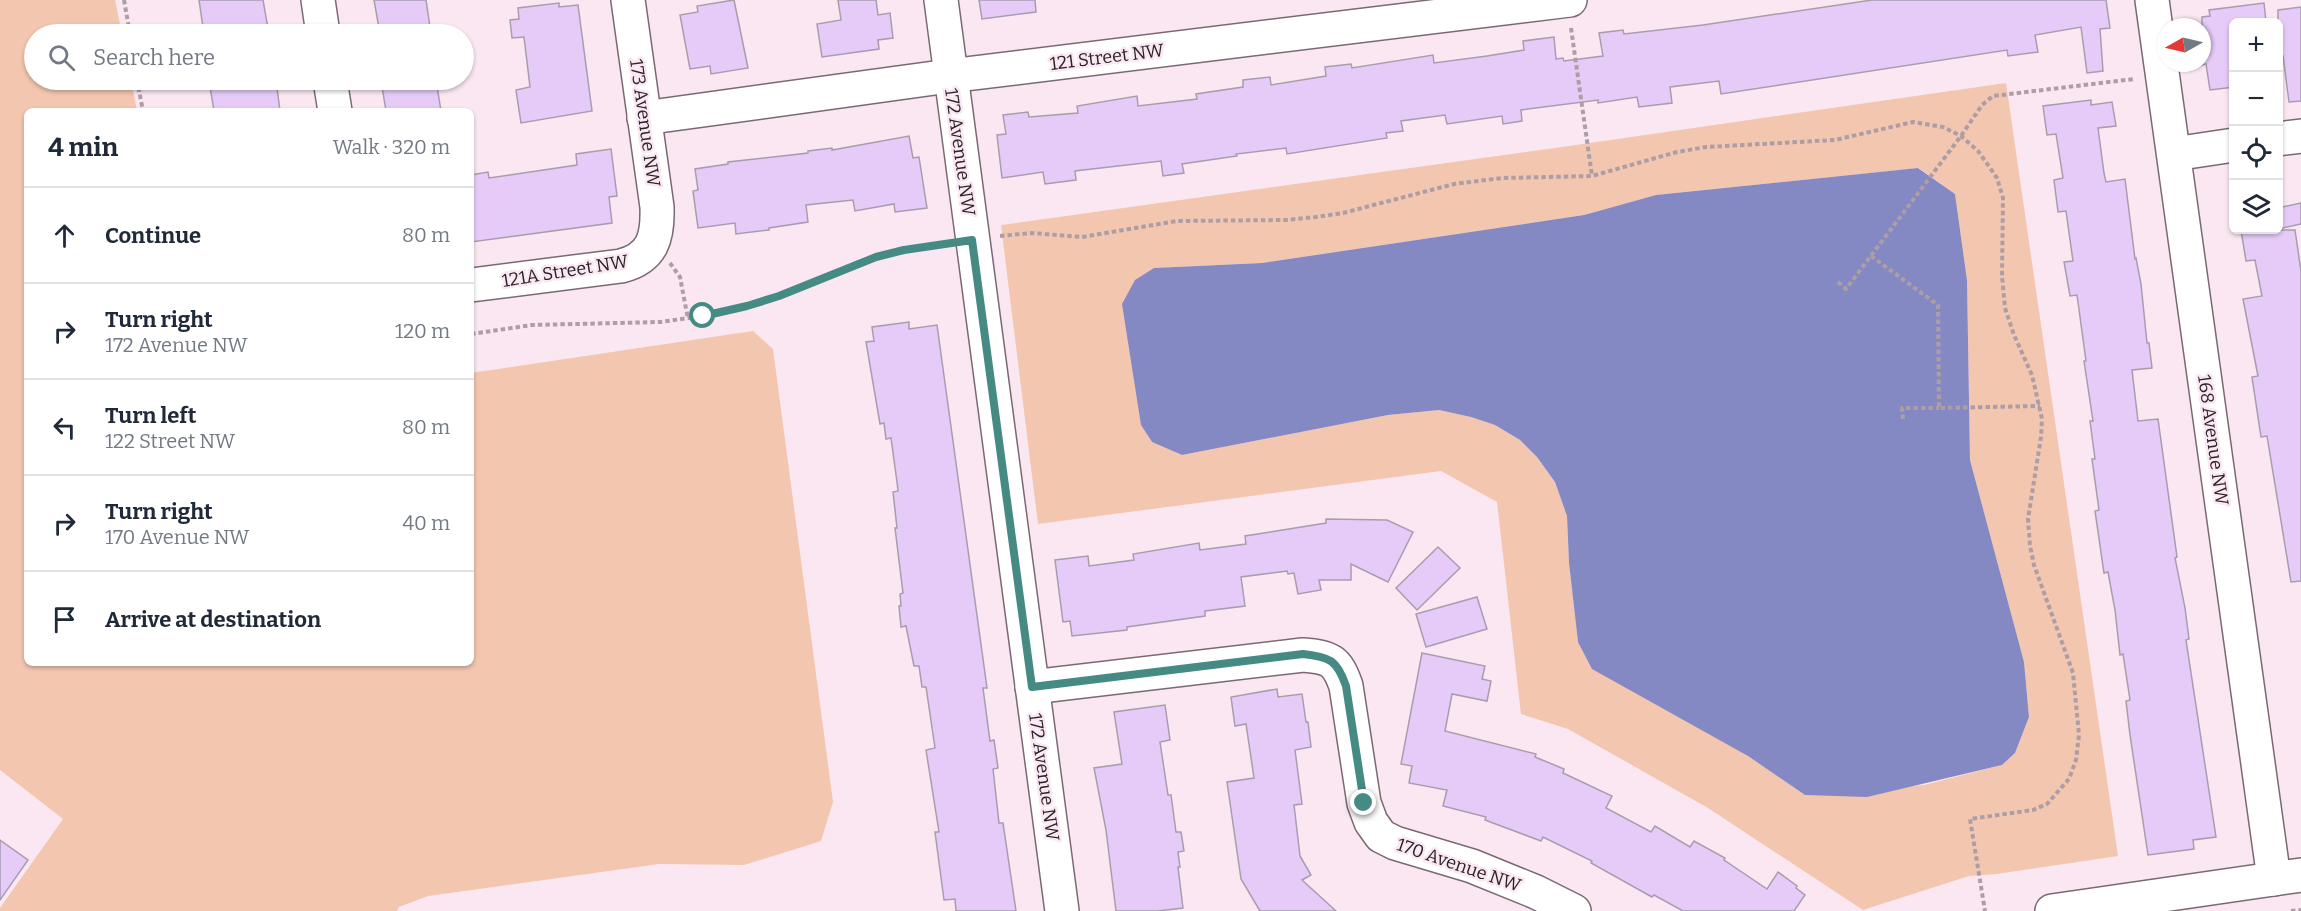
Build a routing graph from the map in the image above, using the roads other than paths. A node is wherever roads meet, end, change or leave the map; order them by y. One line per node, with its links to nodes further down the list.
1 (318, 0): 6 (street)
2 (628, 0): 10 (street, 173 Avenue NW)
3 (940, 0): 7 (street, 172 Avenue NW)
4 (2152, 0): 14 (street, 168 Avenue NW)
5 (1560, 1): 7 (street, 121 Street NW)
6 (322, 24)
7 (949, 76): 10 (street, 121 Street NW); 17 (street, 172 Avenue NW)
8 (332, 90): 9 (street)
9 (335, 108)
10 (644, 118): 15 (street, 173 Avenue NW)
11 (2301, 136): 12 (street)
12 (2283, 138)
13 (2229, 146): 14 (street)
14 (2174, 154): 18 (street, 168 Avenue NW)
15 (653, 245): 16 (street, 121A Street NW)
16 (474, 285)
17 (1032, 687): 19 (street, 172 Avenue NW); 20 (street, 170 Avenue NW)
18 (2288, 877): 21 (street)
19 (1062, 911)
20 (1574, 911)
21 (2052, 911)

